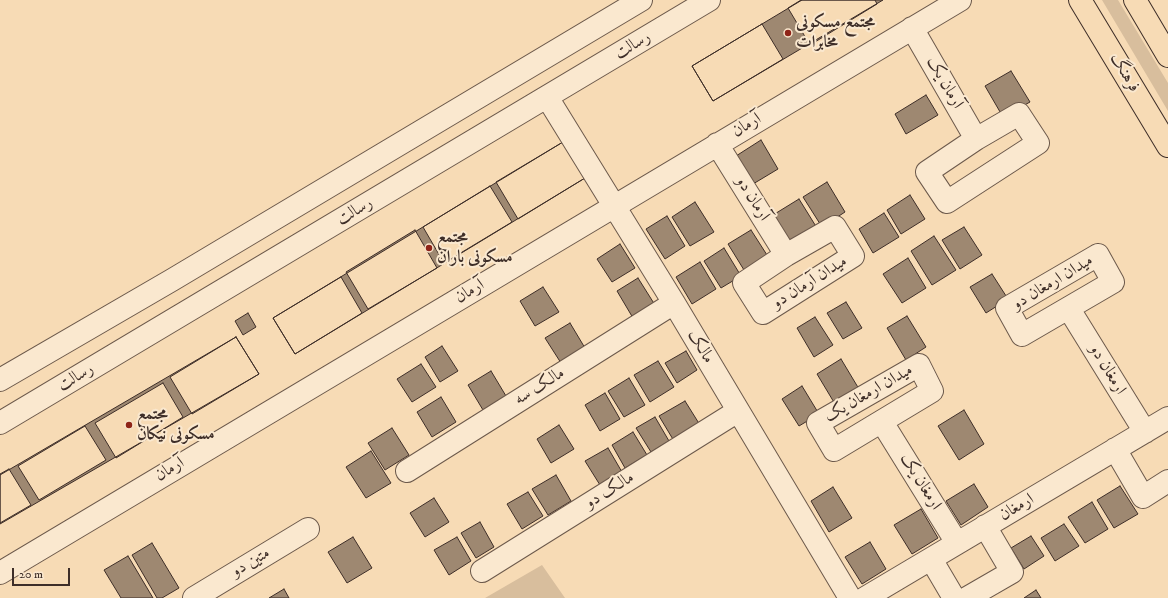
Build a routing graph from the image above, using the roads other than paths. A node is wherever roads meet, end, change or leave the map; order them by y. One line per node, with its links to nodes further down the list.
1 (642, 0): 16 (street, رسالت)
2 (709, 0): 8 (street, رسالت)
3 (960, 0): 6 (street, آرمان)
4 (1080, 0): 11 (main road, فرهنگ)
5 (1135, 0): 7 (main road)
6 (912, 28): 9 (street, آرمان یک); 10 (street, آرمان)
7 (1168, 56)
8 (547, 97): 12 (street, مالک); 20 (street, رسالت)
9 (976, 139): 9 (street)
10 (717, 144): 12 (street, آرمان); 13 (street, آرمان دو)
11 (1168, 146)
12 (614, 206): 14 (street, مالک); 30 (street, آرمان)
13 (786, 255): 13 (street, میدان آرمان دو)
14 (674, 303): 17 (street, مالک); 23 (street, مالک سه)
15 (1070, 309): 21 (street, ارمغان دو)
16 (0, 380)
17 (738, 411): 29 (street, مالک دو); 32 (street, مالک)
18 (1168, 418): 21 (street, ارمغان)
19 (882, 422): 19 (street, میدان ارمغان یک); 27 (street, ارمغان یک)
20 (0, 423)
21 (1144, 432): 22 (street, ارمغان)
22 (1115, 449): 24 (street); 25 (street, ارمغان)
23 (407, 470)
24 (1168, 481)
25 (985, 526): 27 (street, ارمغان); 35 (street)
26 (308, 529): 31 (street, متین دو)
27 (957, 543): 28 (street, ارمغان)
28 (931, 559): 33 (street, ارمغان); 34 (street)
29 (482, 571)
30 (0, 573)
31 (194, 598)
32 (850, 598)
33 (865, 598)
34 (954, 598)
35 (967, 598)

